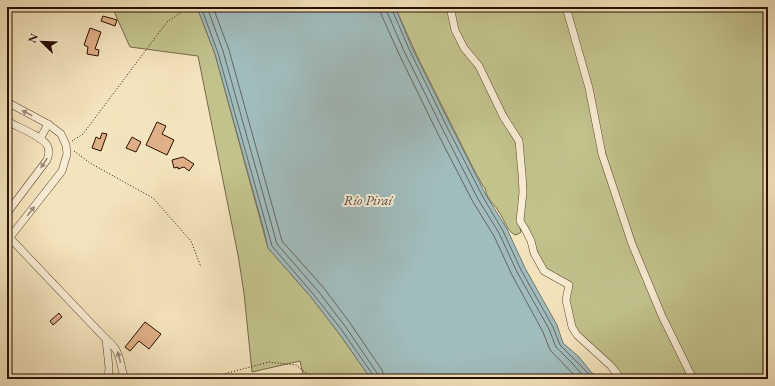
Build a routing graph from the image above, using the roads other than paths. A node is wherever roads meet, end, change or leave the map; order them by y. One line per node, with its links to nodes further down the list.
1 (450, 7): 12 (street)
2 (566, 7): 13 (street)
3 (7, 102): 5 (street, one-way to 3)
4 (7, 121): 6 (street)
5 (48, 124): 6 (street); 8 (street, one-way to 5)
6 (40, 139): 7 (street, one-way to 7)
7 (7, 213)
8 (8, 238): 9 (street)
9 (106, 339): 10 (street); 11 (street, one-way to 9)
10 (108, 379)
11 (125, 379)
12 (621, 379)
13 (693, 379)

